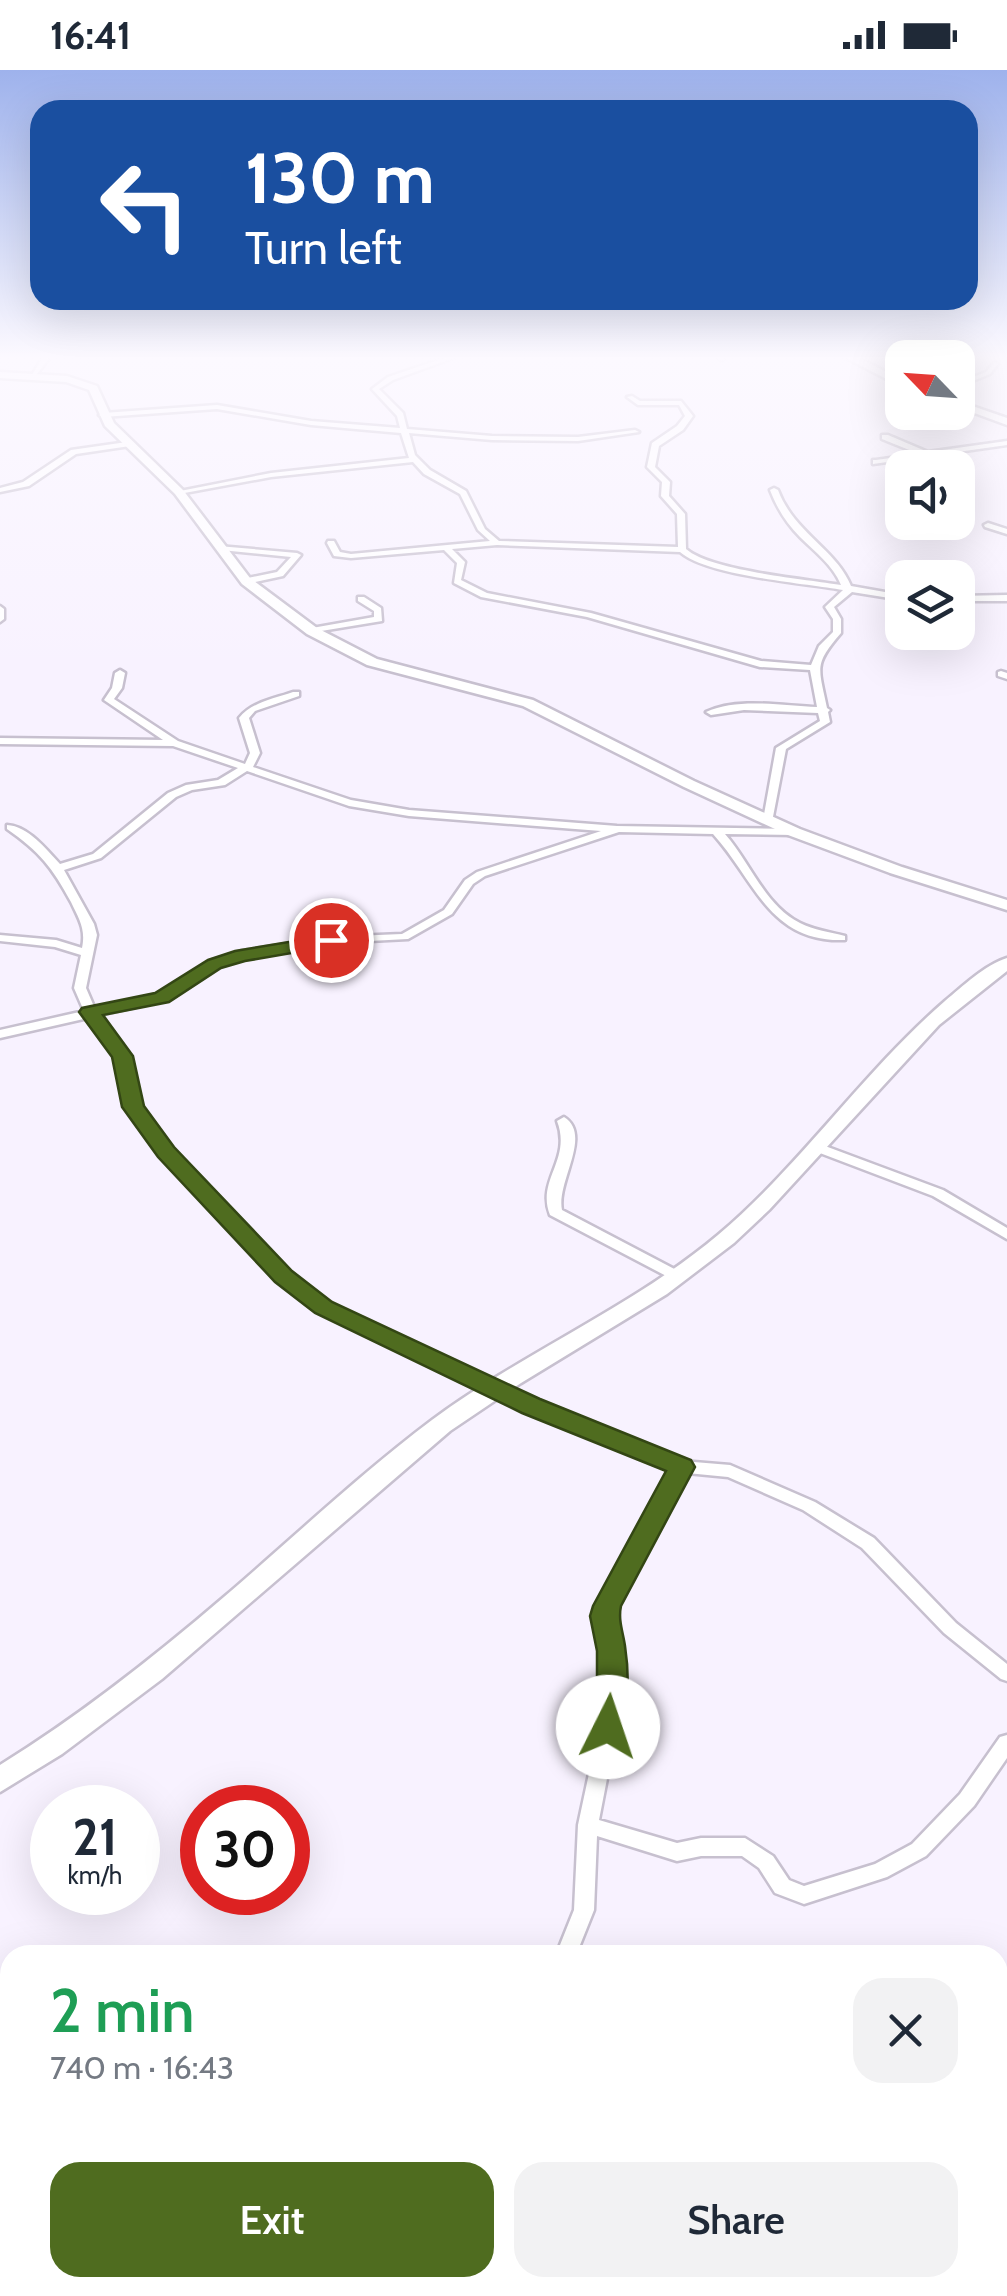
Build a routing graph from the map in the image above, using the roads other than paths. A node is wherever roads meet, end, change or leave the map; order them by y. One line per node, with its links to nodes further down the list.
1 (58, 461): 8 (street)
2 (145, 461): 10 (main road)
3 (406, 461): 10 (street)
4 (415, 461): 14 (street)
5 (651, 461): 17 (street)
6 (884, 461): 7 (street)
7 (876, 462)
8 (0, 490)
9 (774, 490): 19 (street)
10 (179, 492): 16 (main road)
11 (988, 525): 12 (street)
12 (1007, 532)
13 (331, 542): 15 (street)
14 (497, 543): 15 (street); 17 (street)
15 (445, 546): 27 (street)
16 (221, 548): 18 (main road); 18 (street)
17 (682, 550): 19 (street)
18 (246, 581): 26 (main road)
19 (848, 591): 20 (street); 27 (street)
20 (885, 595)
21 (1007, 598): 23 (street)
22 (361, 599): 26 (street)
23 (975, 599)
24 (0, 608): 25 (street)
25 (0, 619)
26 (312, 631): 35 (main road)
27 (814, 668): 30 (street)
28 (120, 673): 33 (street)
29 (296, 694): 34 (street)
30 (825, 710): 31 (street); 35 (street)
31 (712, 712)
32 (0, 741): 33 (street)
33 (174, 743): 34 (street)
34 (249, 766): 37 (street); 40 (street)
35 (768, 820): 39 (main road)
36 (11, 827): 40 (street)
37 (617, 829): 38 (street); 46 (street)
38 (716, 832): 39 (street); 43 (street)
39 (794, 832): 41 (main road)
40 (58, 868): 44 (street)
41 (1007, 905)
42 (0, 938): 44 (street)
43 (841, 938)
44 (87, 953): 46 (street)
45 (1007, 962): 49 (main road)
46 (90, 1012): 47 (street); 52 (street)
47 (0, 1034)
48 (564, 1122): 51 (street)
49 (817, 1147): 50 (street); 51 (main road)
50 (1007, 1234)
51 (677, 1276): 52 (main road)
52 (496, 1388): 53 (street); 56 (main road)
53 (682, 1467): 54 (street); 57 (street)
54 (1007, 1674)
55 (1007, 1743): 57 (street)
56 (0, 1780)
57 (588, 1825): 58 (street)
58 (570, 1945)

